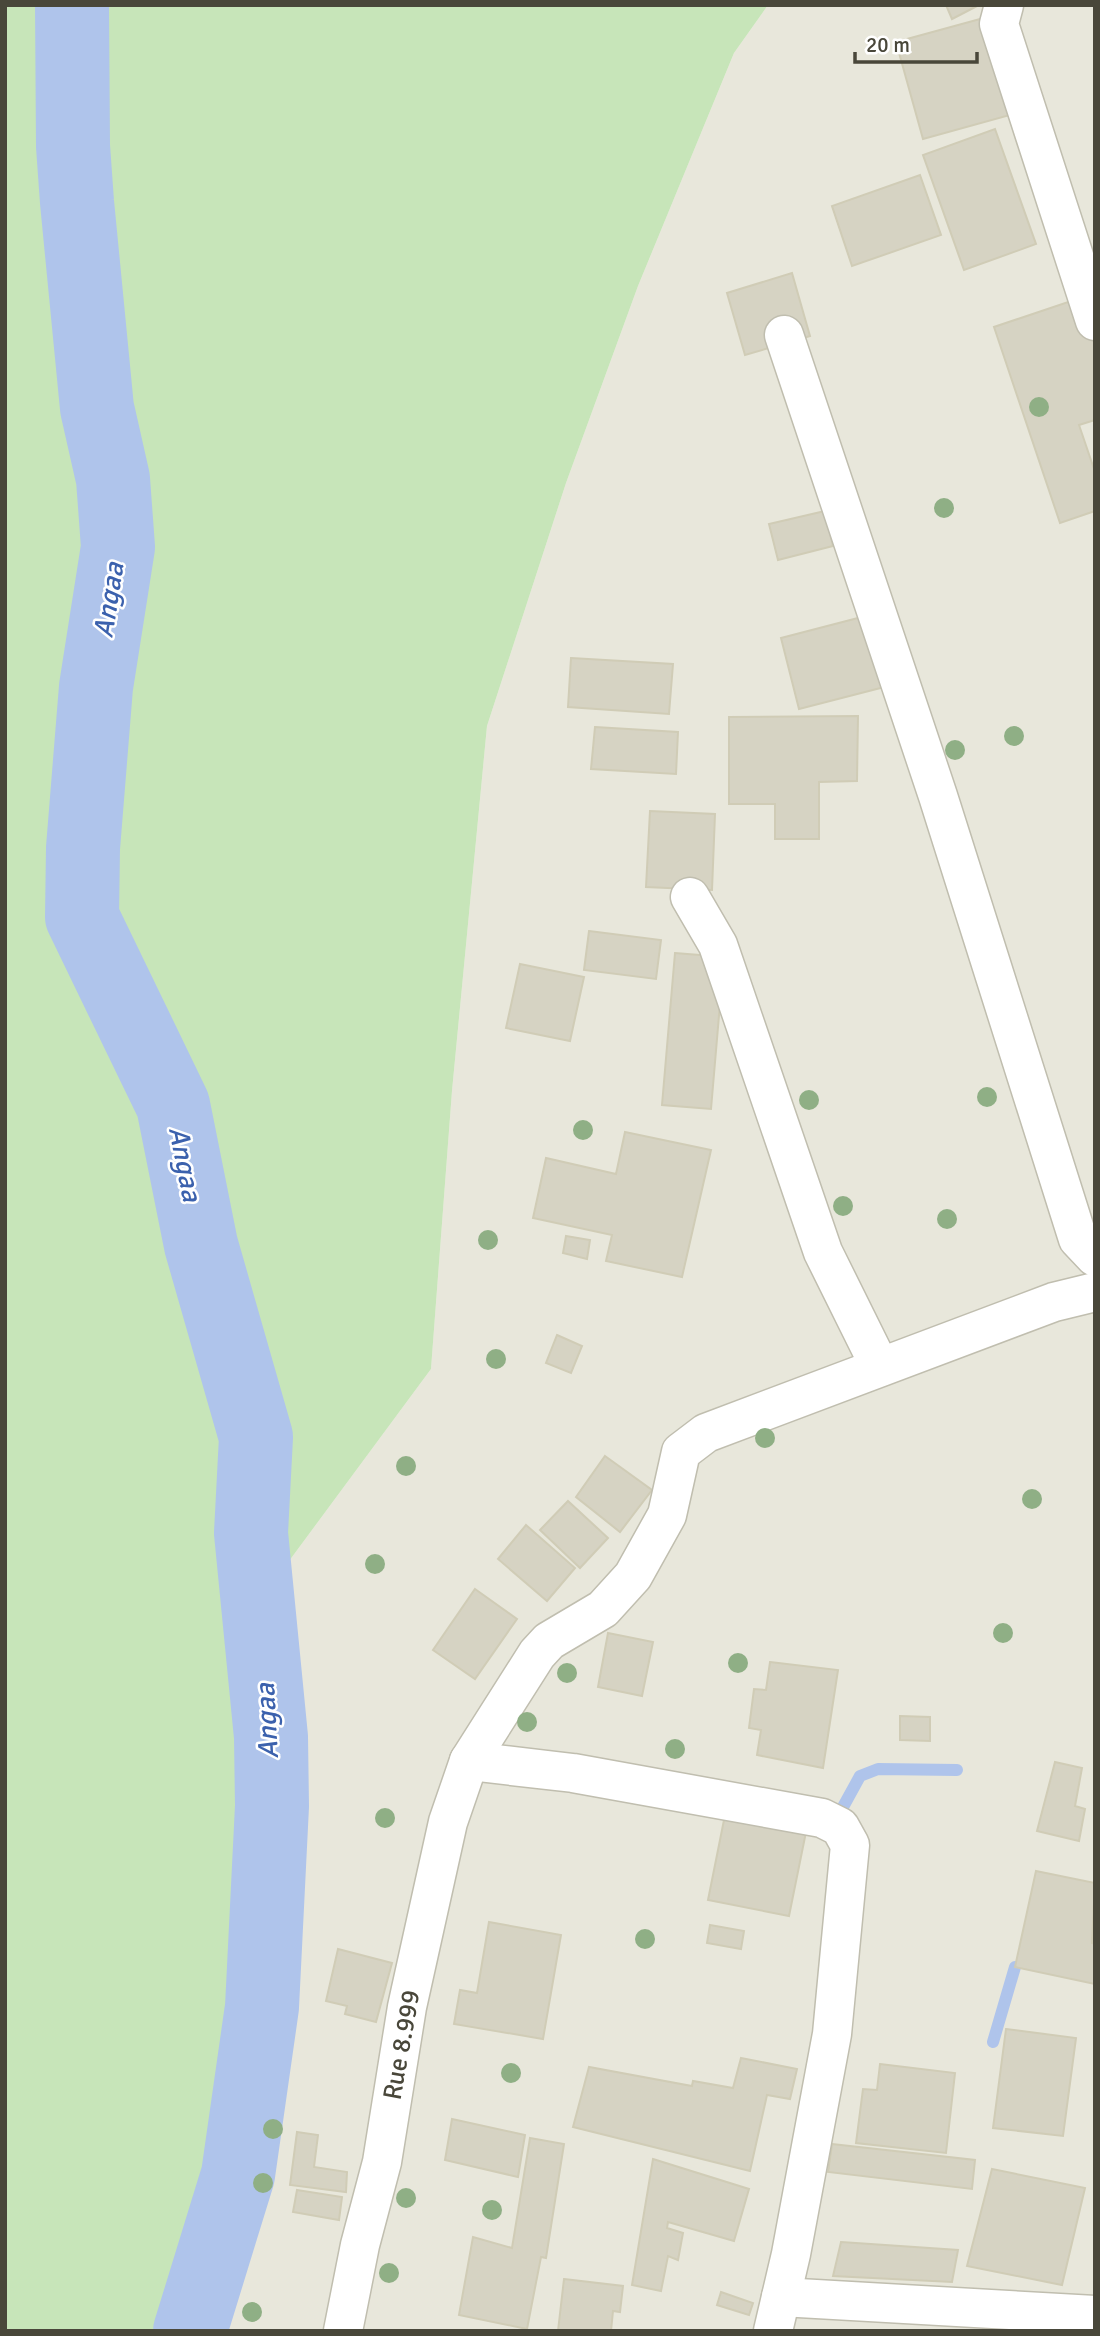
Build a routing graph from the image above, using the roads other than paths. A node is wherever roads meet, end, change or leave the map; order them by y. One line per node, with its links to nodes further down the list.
1 (1004, 5): 2 (street)
2 (1095, 321)
3 (784, 335): 5 (street)
4 (690, 897): 7 (street)
5 (1095, 1257)
6 (1095, 1292): 7 (street, Rue 8.999)
7 (880, 1367): 8 (street, Rue 8.999)
8 (469, 1761): 9 (street); 11 (street, Rue 8.999)
9 (777, 2314): 10 (street)
10 (1095, 2315)
11 (343, 2331)

